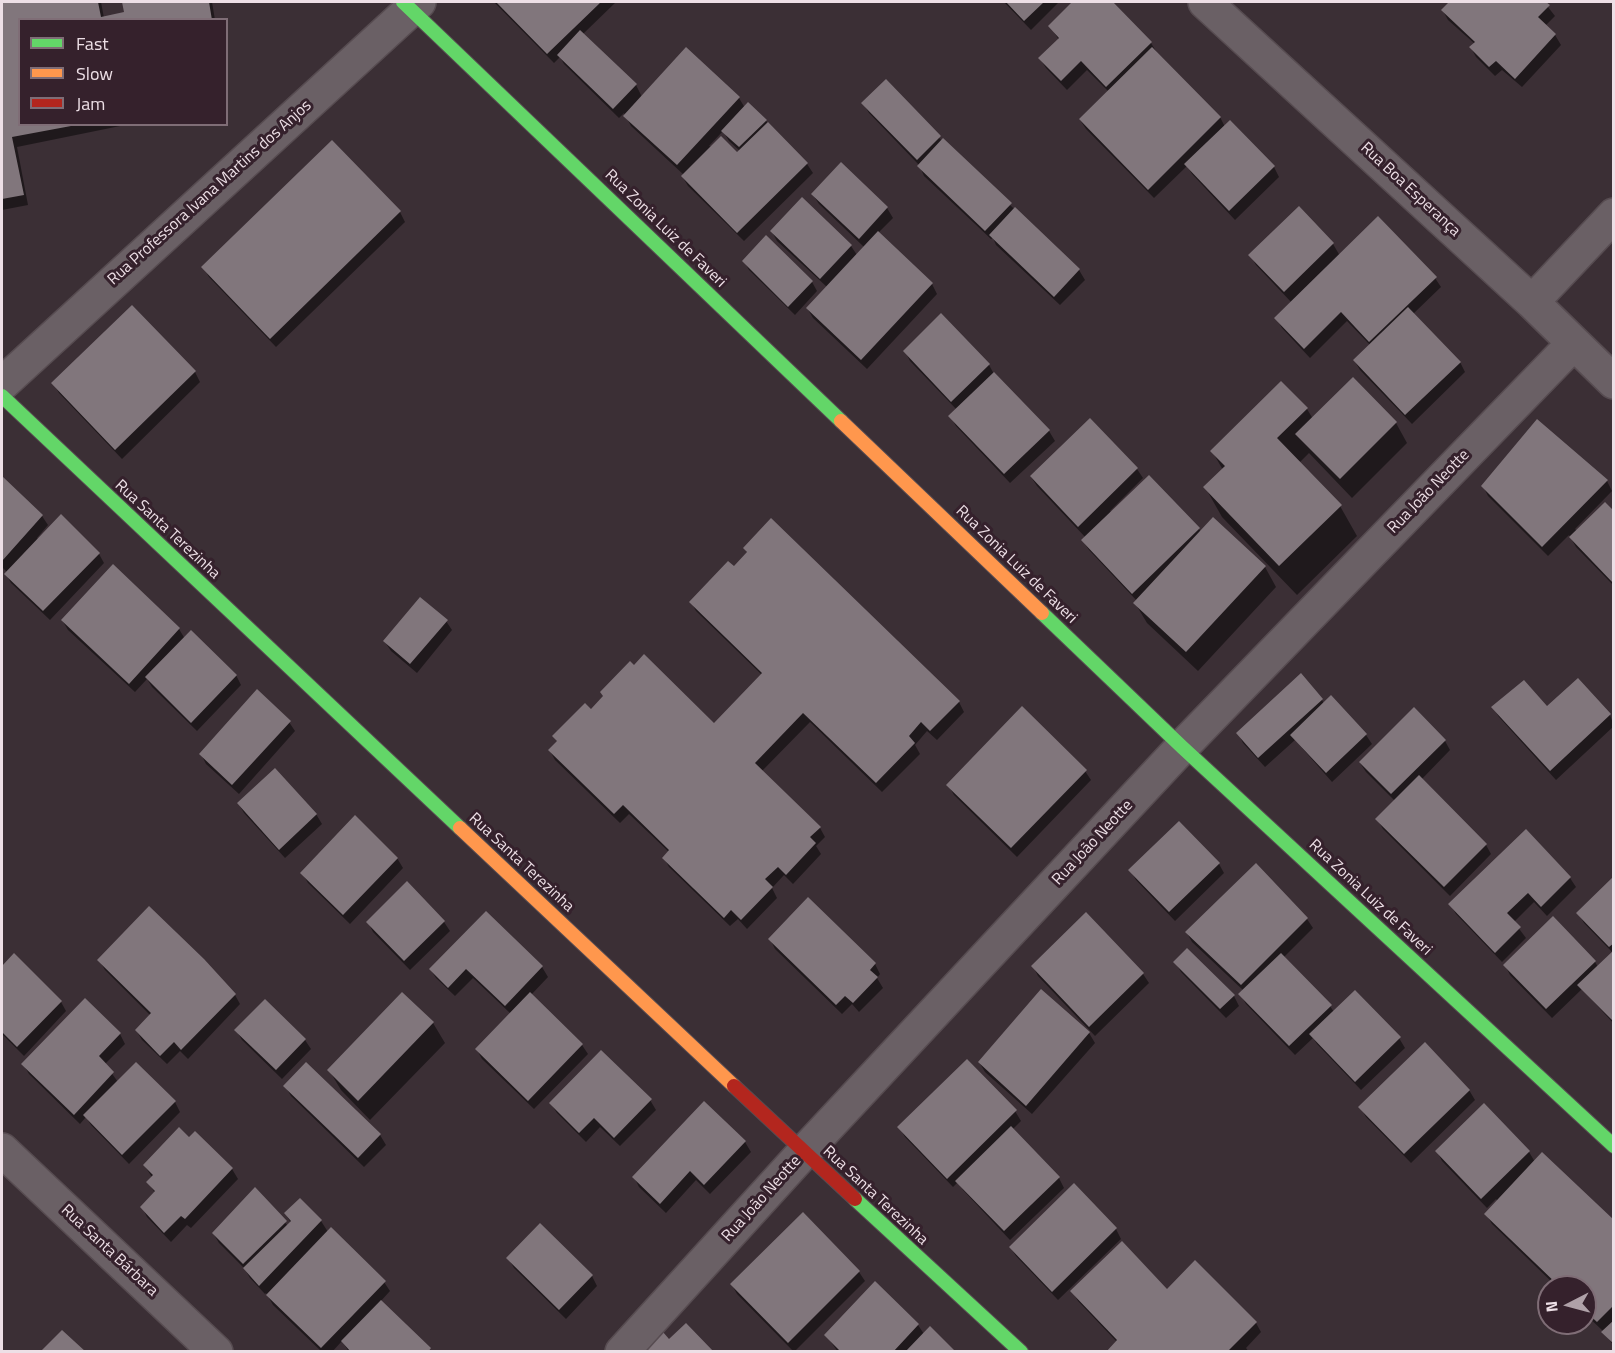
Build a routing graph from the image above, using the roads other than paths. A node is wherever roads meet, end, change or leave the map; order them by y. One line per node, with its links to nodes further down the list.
1 (1205, 2): 4 (street, Rua Boa Esperança)
2 (411, 4): 7 (street, Rua Professora Ivana Martins dos Anjos); 9 (street, Rua Zonia Luiz de Faveri)
3 (1614, 215): 4 (street)
4 (1532, 302): 5 (street, Rua Boa Esperança)
5 (1573, 344): 6 (street, Rua Boa Esperança); 9 (street, Rua João Neotte)
6 (1614, 382)
7 (2, 384)
8 (2, 396): 12 (street, Rua Santa Terezinha)
9 (1182, 747): 10 (street, Rua Zonia Luiz de Faveri); 12 (street, Rua João Neotte)
10 (1614, 1146)
11 (2, 1150): 13 (street, Rua Santa Bárbara)
12 (804, 1152): 14 (street, Rua João Neotte); 15 (street, Rua Santa Terezinha)
13 (216, 1352)
14 (622, 1352)
15 (1021, 1352)

